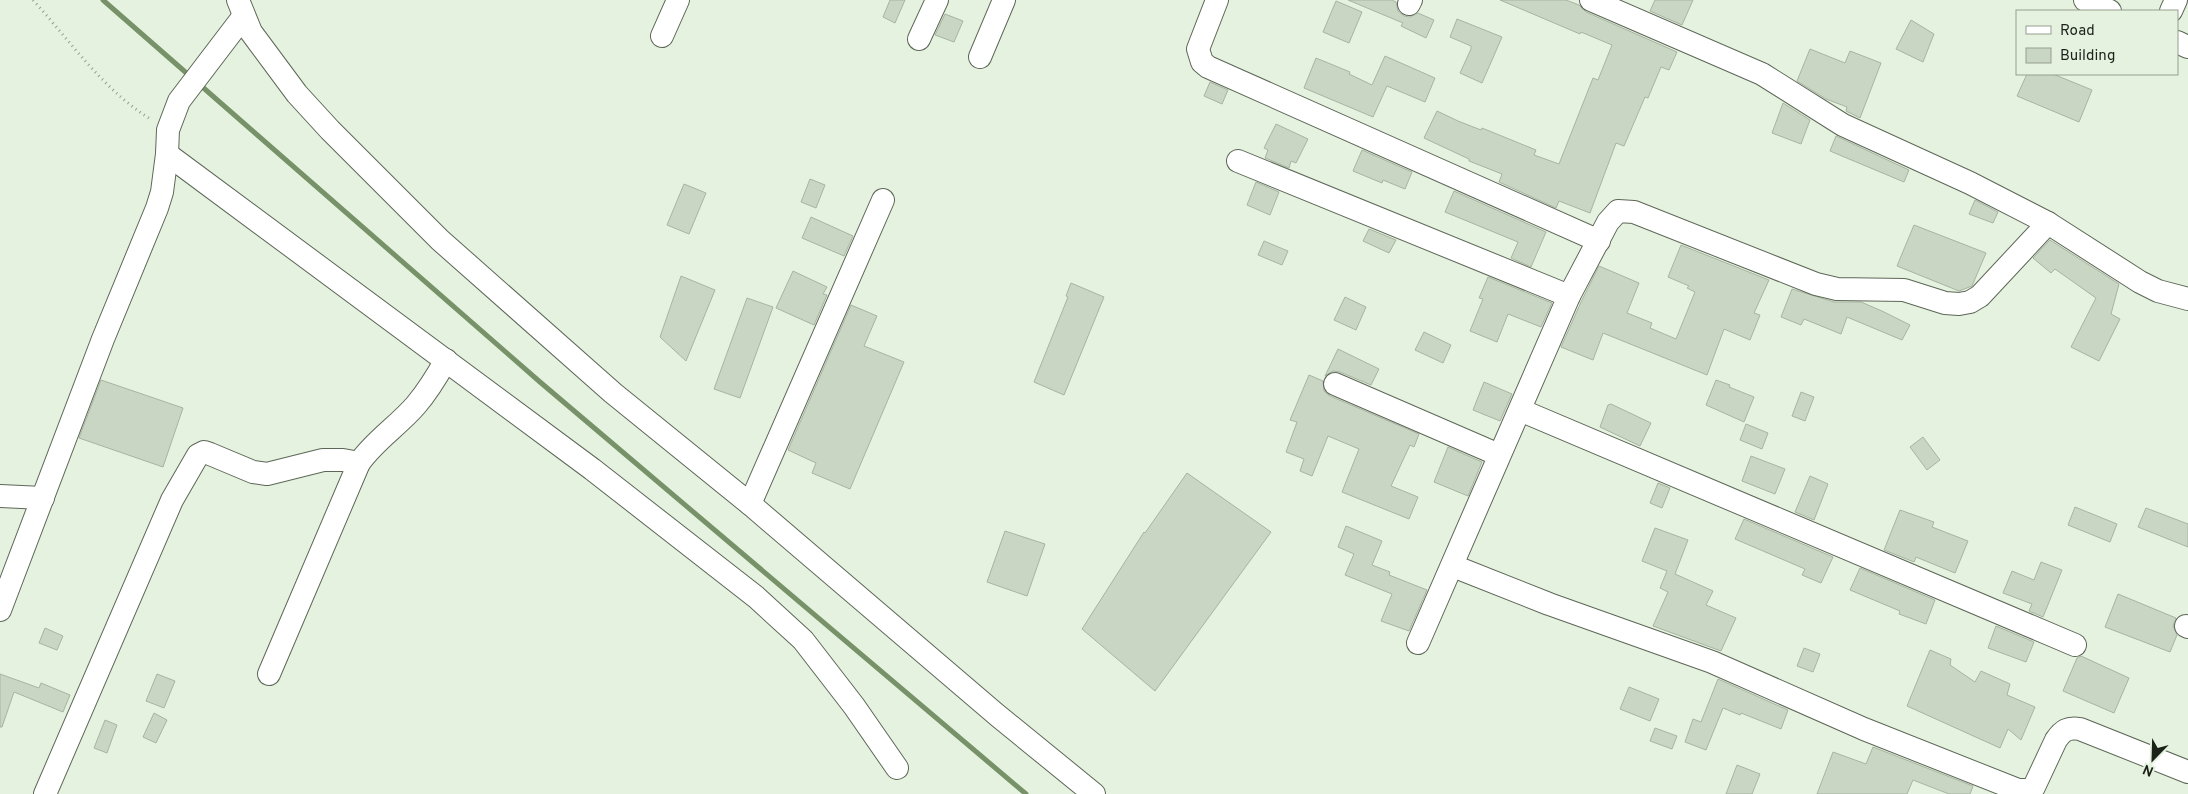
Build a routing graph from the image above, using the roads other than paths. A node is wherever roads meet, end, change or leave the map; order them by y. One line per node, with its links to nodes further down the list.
1 (678, 0): 9 (street)
2 (937, 0): 10 (street)
3 (1004, 0): 11 (street)
4 (1218, 0): 16 (street)
5 (1591, 0): 15 (street)
6 (2086, 0): 8 (street)
7 (241, 9): 12 (street); 26 (street)
8 (2108, 10)
9 (662, 36)
10 (920, 39)
11 (980, 57)
12 (167, 154): 19 (street); 25 (street)
13 (1238, 161): 17 (street)
14 (883, 200): 26 (street)
15 (2048, 223): 16 (street); 18 (street)
16 (1598, 241): 17 (street)
17 (1569, 296): 21 (street)
18 (2188, 298)
19 (446, 360): 23 (street); 32 (street)
20 (1336, 384): 22 (street)
21 (1520, 410): 22 (street); 30 (street)
22 (1499, 455): 27 (street)
23 (359, 463): 31 (street); 36 (street)
24 (0, 496): 25 (street)
25 (43, 498): 28 (street)
26 (750, 504): 35 (street)
27 (1453, 566): 29 (street); 34 (street)
28 (0, 610)
29 (1418, 643)
30 (2075, 645)
31 (269, 674)
32 (897, 768)
33 (2188, 772): 34 (street)
34 (1982, 785)
35 (1086, 791)
36 (45, 794)

